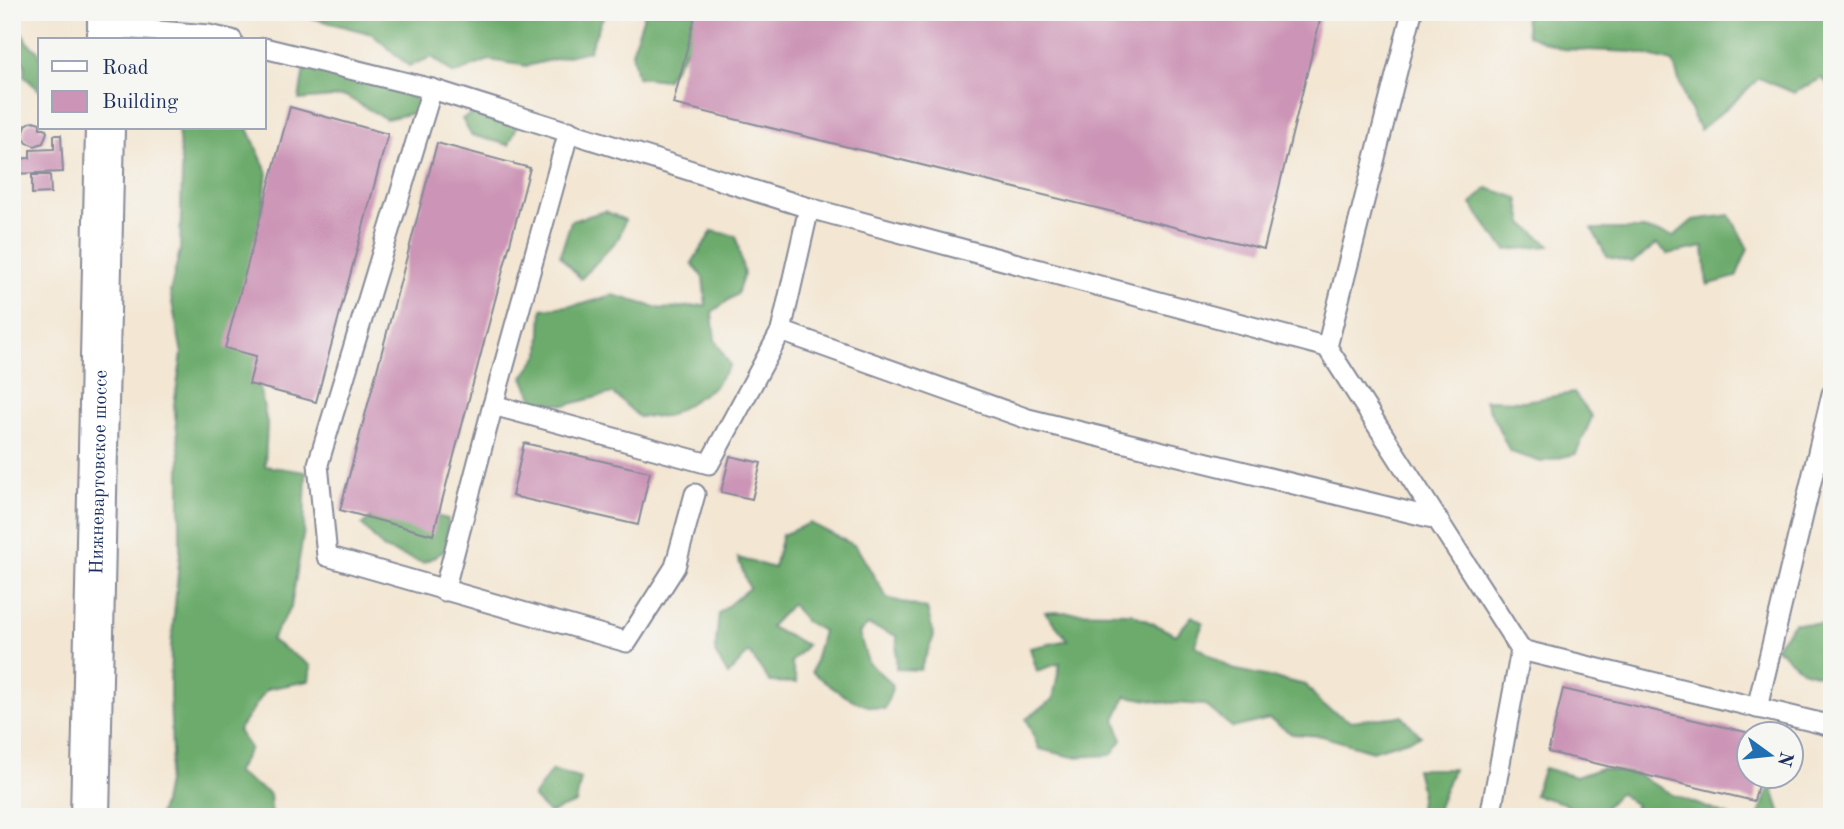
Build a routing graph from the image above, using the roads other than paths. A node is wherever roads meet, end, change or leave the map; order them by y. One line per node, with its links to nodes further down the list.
1 (1412, 12): 10 (lane)
2 (107, 26): 3 (lane)
3 (223, 38)
4 (266, 48): 5 (lane)
5 (432, 89): 7 (lane); 15 (lane)
6 (105, 130): 19 (street, Нижневартовское шоссе)
7 (569, 131): 8 (lane); 12 (lane)
8 (809, 208): 9 (lane); 10 (lane)
9 (781, 331): 12 (lane); 14 (lane)
10 (1327, 348): 14 (lane)
11 (1832, 394): 17 (lane)
12 (493, 405): 15 (lane)
13 (695, 494): 15 (lane)
14 (1437, 519): 16 (lane)
15 (444, 591)
16 (1521, 650): 17 (lane); 20 (lane)
17 (1757, 708): 18 (lane)
18 (1832, 726)
19 (90, 817)
20 (1490, 817)

